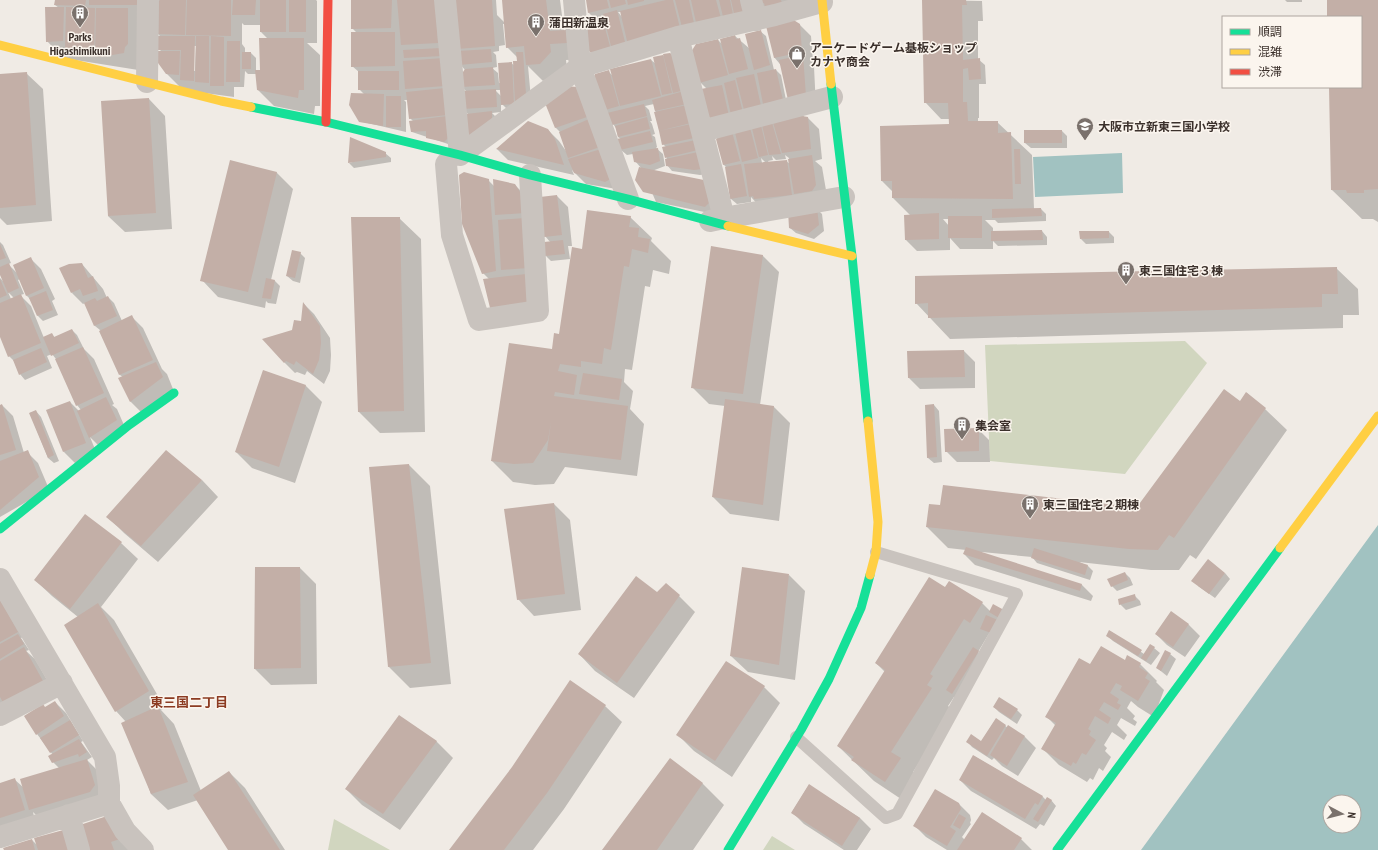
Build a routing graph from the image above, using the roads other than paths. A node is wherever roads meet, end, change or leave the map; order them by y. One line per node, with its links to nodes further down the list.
1 (148, 0): 10 (street)
2 (328, 0): 12 (street)
3 (445, 0): 14 (street)
4 (574, 0): 9 (street)
5 (822, 1): 6 (street); 11 (street)
6 (753, 10): 7 (street)
7 (678, 37): 9 (street); 13 (street)
8 (0, 45): 10 (street)
9 (580, 66): 14 (street); 17 (street)
10 (147, 82): 12 (street)
11 (832, 97): 13 (street); 16 (street)
12 (326, 122): 14 (street)
13 (702, 131): 18 (street)
14 (453, 160): 15 (street); 15 (street)
15 (530, 175): 17 (street)
16 (844, 197): 18 (street); 19 (street)
17 (628, 199): 18 (street)
18 (717, 220): 19 (street)
19 (852, 256): 23 (street)
20 (174, 393): 22 (street)
21 (1378, 416): 34 (street)
22 (0, 530)
23 (876, 552): 27 (street); 27 (lane)
24 (0, 579): 25 (street)
25 (62, 683): 26 (street); 28 (street)
26 (0, 715)
27 (796, 738): 33 (street)
28 (109, 803): 29 (street); 32 (street)
29 (69, 815): 30 (street); 31 (street)
30 (0, 837)
31 (79, 850)
32 (143, 850)
33 (728, 850)
34 (1057, 850)

